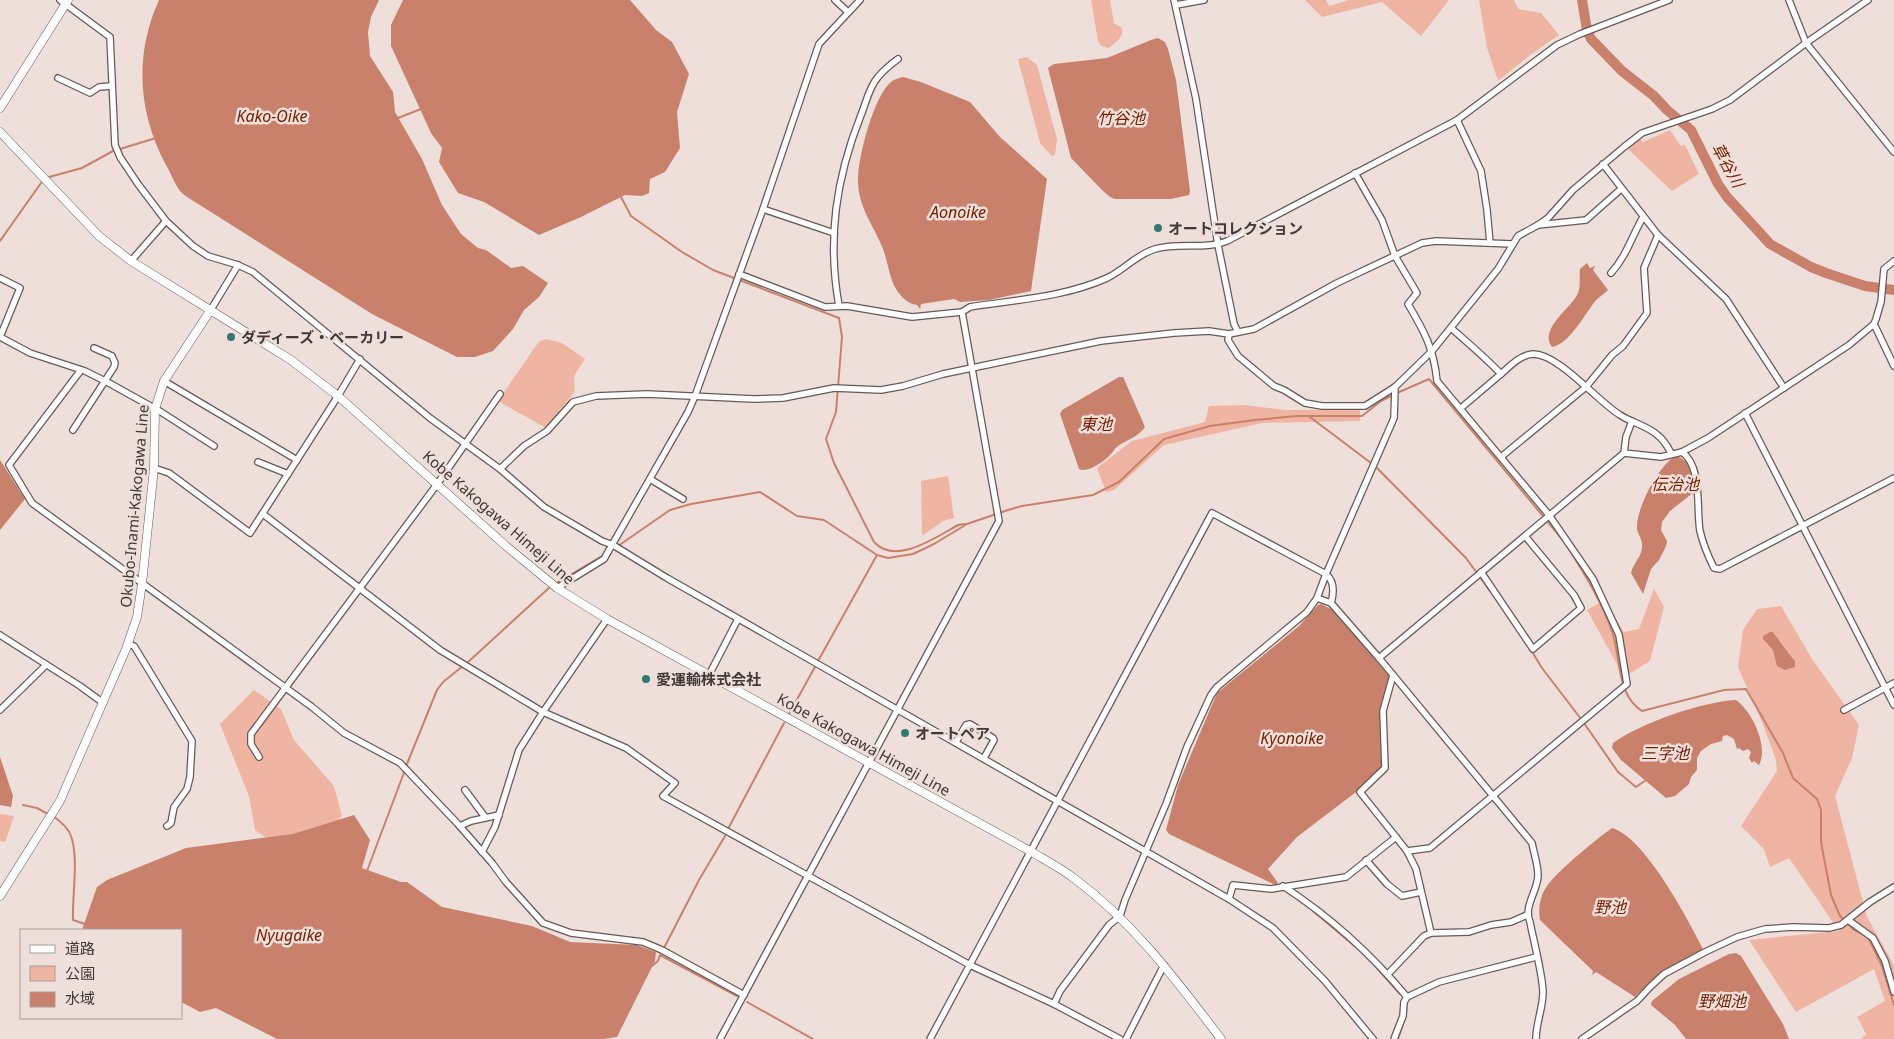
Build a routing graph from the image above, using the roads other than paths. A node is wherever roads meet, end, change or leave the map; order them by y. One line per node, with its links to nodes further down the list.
1 (836, 0): 9 (street)
2 (860, 0): 9 (street)
3 (1204, 0): 8 (street)
4 (1669, 0): 15 (street)
5 (1789, 0): 10 (street)
6 (1868, 0): 10 (street)
7 (65, 1): 13 (street); 14 (main road)
8 (1175, 3): 28 (street)
9 (848, 12): 21 (street)
10 (1806, 43): 17 (street); 18 (street)
11 (898, 59): 25 (street)
12 (58, 78): 13 (street)
13 (112, 86): 23 (street)
14 (0, 108)
15 (1457, 120): 19 (street); 27 (street)
16 (0, 132): 31 (main road, Kobe Kakogawa Himeji Line)
17 (1894, 152)
18 (1603, 164): 20 (street); 24 (street)
19 (1355, 173): 28 (street); 30 (street)
20 (1621, 189): 22 (street); 24 (street)
21 (763, 209): 25 (street); 35 (street)
22 (1643, 217): 26 (street); 34 (street)
23 (166, 222): 31 (street); 33 (street)
24 (1538, 225): 29 (street)
25 (834, 233): 37 (street)
26 (1658, 235): 55 (street); 56 (street)
27 (1490, 243): 29 (street); 30 (street)
28 (1218, 244): 39 (street); 42 (street)
29 (1512, 244): 41 (street)
30 (1395, 256): 42 (street); 46 (street)
31 (131, 261): 38 (main road, Kobe Kakogawa Himeji Line)
32 (1894, 262): 40 (street)
33 (238, 265): 38 (street); 47 (street)
34 (1611, 273)
35 (738, 277): 37 (street); 59 (street)
36 (0, 278): 44 (street)
37 (839, 306): 39 (street)
38 (210, 311): 53 (main road, Okubo-Inami-Kakogawa Line); 58 (main road, Kobe Kakogawa Himeji Line)
39 (962, 312): 49 (street)
40 (1874, 324): 48 (street); 56 (street)
41 (1451, 328): 46 (street); 51 (street)
42 (1238, 332): 43 (street)
43 (1229, 334): 49 (street); 54 (street)
44 (0, 337): 50 (street)
45 (94, 348): 52 (street)
46 (1432, 350): 54 (street); 60 (street)
47 (360, 359): 58 (street); 65 (street)
48 (1894, 366)
49 (972, 368): 59 (street); 105 (street)
50 (81, 370): 52 (street); 87 (street)
51 (1501, 374): 55 (street); 60 (street)
52 (105, 381): 61 (street); 64 (street)
53 (164, 381): 61 (main road, Okubo-Inami-Kakogawa Line); 71 (street)
54 (1395, 387): 86 (street)
55 (1586, 387): 63 (street); 70 (street)
56 (1784, 388): 62 (street)
57 (500, 394): 65 (street)
58 (338, 396): 71 (street); 78 (main road, Kobe Kakogawa Himeji Line)
59 (696, 396): 74 (street); 77 (street)
60 (1461, 408): 70 (street)
61 (155, 409): 66 (street); 73 (main road, Okubo-Inami-Kakogawa Line)
62 (1745, 413): 68 (street); 82 (street)
63 (1632, 421): 67 (street); 69 (street)
64 (73, 430)
65 (466, 444): 74 (street); 78 (street)
66 (214, 446)
67 (1624, 452): 69 (street); 81 (street)
68 (1682, 452): 69 (street); 82 (street)
69 (1671, 453)
70 (1501, 458): 81 (street)
71 (297, 460): 75 (street)
72 (258, 462): 75 (street)
73 (154, 468): 80 (street); 87 (main road, Okubo-Inami-Kakogawa Line)
74 (500, 469): 84 (street)
75 (288, 474): 80 (street)
76 (1894, 478): 82 (street)
77 (650, 479): 79 (street); 84 (street)
78 (437, 483): 88 (main road, Kobe Kakogawa Himeji Line); 89 (street)
79 (683, 499)
80 (263, 514): 89 (street)
81 (1549, 515): 83 (street); 114 (street)
82 (1802, 526): 102 (street)
83 (1525, 536): 85 (street); 85 (street)
84 (613, 546): 88 (street); 92 (street)
85 (1481, 572): 96 (street)
86 (1326, 574): 90 (street); 91 (street); 115 (street)
87 (142, 584): 95 (main road, Okubo-Inami-Kakogawa Line); 101 (street)
88 (557, 588): 93 (main road, Kobe Kakogawa Himeji Line)
89 (358, 589): 101 (street); 108 (street)
90 (1317, 598): 91 (street); 122 (street)
91 (1331, 603): 96 (street)
92 (738, 618): 98 (street); 105 (street)
93 (607, 619): 98 (main road, Kobe Kakogawa Himeji Line); 108 (street)
94 (0, 635): 97 (street)
95 (128, 644): 103 (main road, Okubo-Inami-Kakogawa Line); 118 (street)
96 (1379, 658): 99 (street)
97 (46, 665): 103 (street); 106 (street)
98 (708, 675): 112 (main road, Kobe Kakogawa Himeji Line)
99 (1393, 675): 114 (street); 120 (street)
100 (1894, 683): 102 (street)
101 (285, 688): 110 (street); 119 (street)
102 (1885, 688): 104 (street); 107 (street)
103 (102, 702): 130 (main road, Okubo-Inami-Kakogawa Line)
104 (1894, 705)
105 (898, 708): 109 (street); 112 (street)
106 (0, 710)
107 (1844, 710)
108 (544, 712): 116 (street); 126 (street)
109 (956, 742): 111 (street); 111 (street)
110 (259, 757)
111 (984, 758): 115 (street)
112 (870, 763): 121 (main road, Kobe Kakogawa Himeji Line); 126 (street)
113 (465, 790): 117 (street)
114 (1493, 796): 123 (street); 132 (street)
115 (1057, 801): 121 (street); 122 (street)
116 (499, 815): 117 (street); 124 (street)
117 (486, 817): 119 (street)
118 (167, 826)
119 (460, 826): 124 (street)
120 (1396, 837): 123 (street); 125 (street)
121 (1030, 851): 133 (main road, Kobe Kakogawa Himeji Line); 137 (street)
122 (1144, 851): 131 (street); 133 (street)
123 (1407, 851): 129 (street)
124 (482, 852): 141 (street)
125 (1366, 860): 127 (street); 129 (street)
126 (808, 877): 137 (street); 141 (street)
127 (1283, 886): 131 (street); 139 (street)
128 (1894, 887): 134 (street)
129 (1421, 892): 135 (street)
130 (0, 896)
131 (1230, 899): 149 (street)
132 (1527, 915): 135 (street); 136 (street)
133 (1120, 916): 138 (main road, Kobe Kakogawa Himeji Line); 143 (street)
134 (1848, 920): 140 (street); 152 (street)
135 (1431, 933): 139 (street)
136 (1536, 957): 142 (street); 151 (street)
137 (970, 964): 143 (street); 145 (street)
138 (1164, 965): 147 (street); 148 (main road, Kobe Kakogawa Himeji Line)
139 (1388, 974): 142 (street)
140 (1894, 992)
141 (744, 995): 144 (street)
142 (1407, 998): 150 (street)
143 (1054, 1004): 146 (street)
144 (721, 1039)
145 (930, 1039)
146 (1120, 1039)
147 (1126, 1039)
148 (1221, 1039)
149 (1373, 1039)
150 (1394, 1039)
151 (1536, 1039)
152 (1582, 1039)

